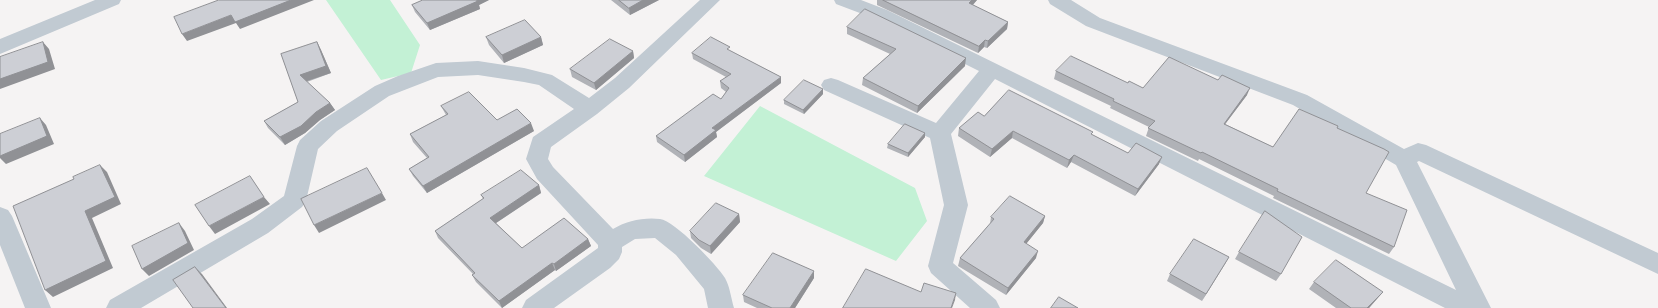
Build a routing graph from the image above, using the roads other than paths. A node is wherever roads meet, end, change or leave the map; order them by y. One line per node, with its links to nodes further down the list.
1 (112, 0): 5 (street)
2 (710, 0): 8 (street)
3 (843, 0): 6 (street)
4 (1057, 0): 10 (street)
5 (0, 47)
6 (992, 69): 9 (street); 19 (street)
7 (831, 85): 9 (street)
8 (590, 109): 12 (street); 15 (street)
9 (940, 133): 18 (street)
10 (1404, 159): 13 (street); 20 (street)
11 (0, 216): 14 (street)
12 (610, 242): 16 (street); 17 (street)
13 (1658, 264)
14 (38, 308)
15 (118, 308)
16 (536, 308)
17 (721, 308)
18 (987, 308)
19 (1470, 308)
20 (1478, 308)

